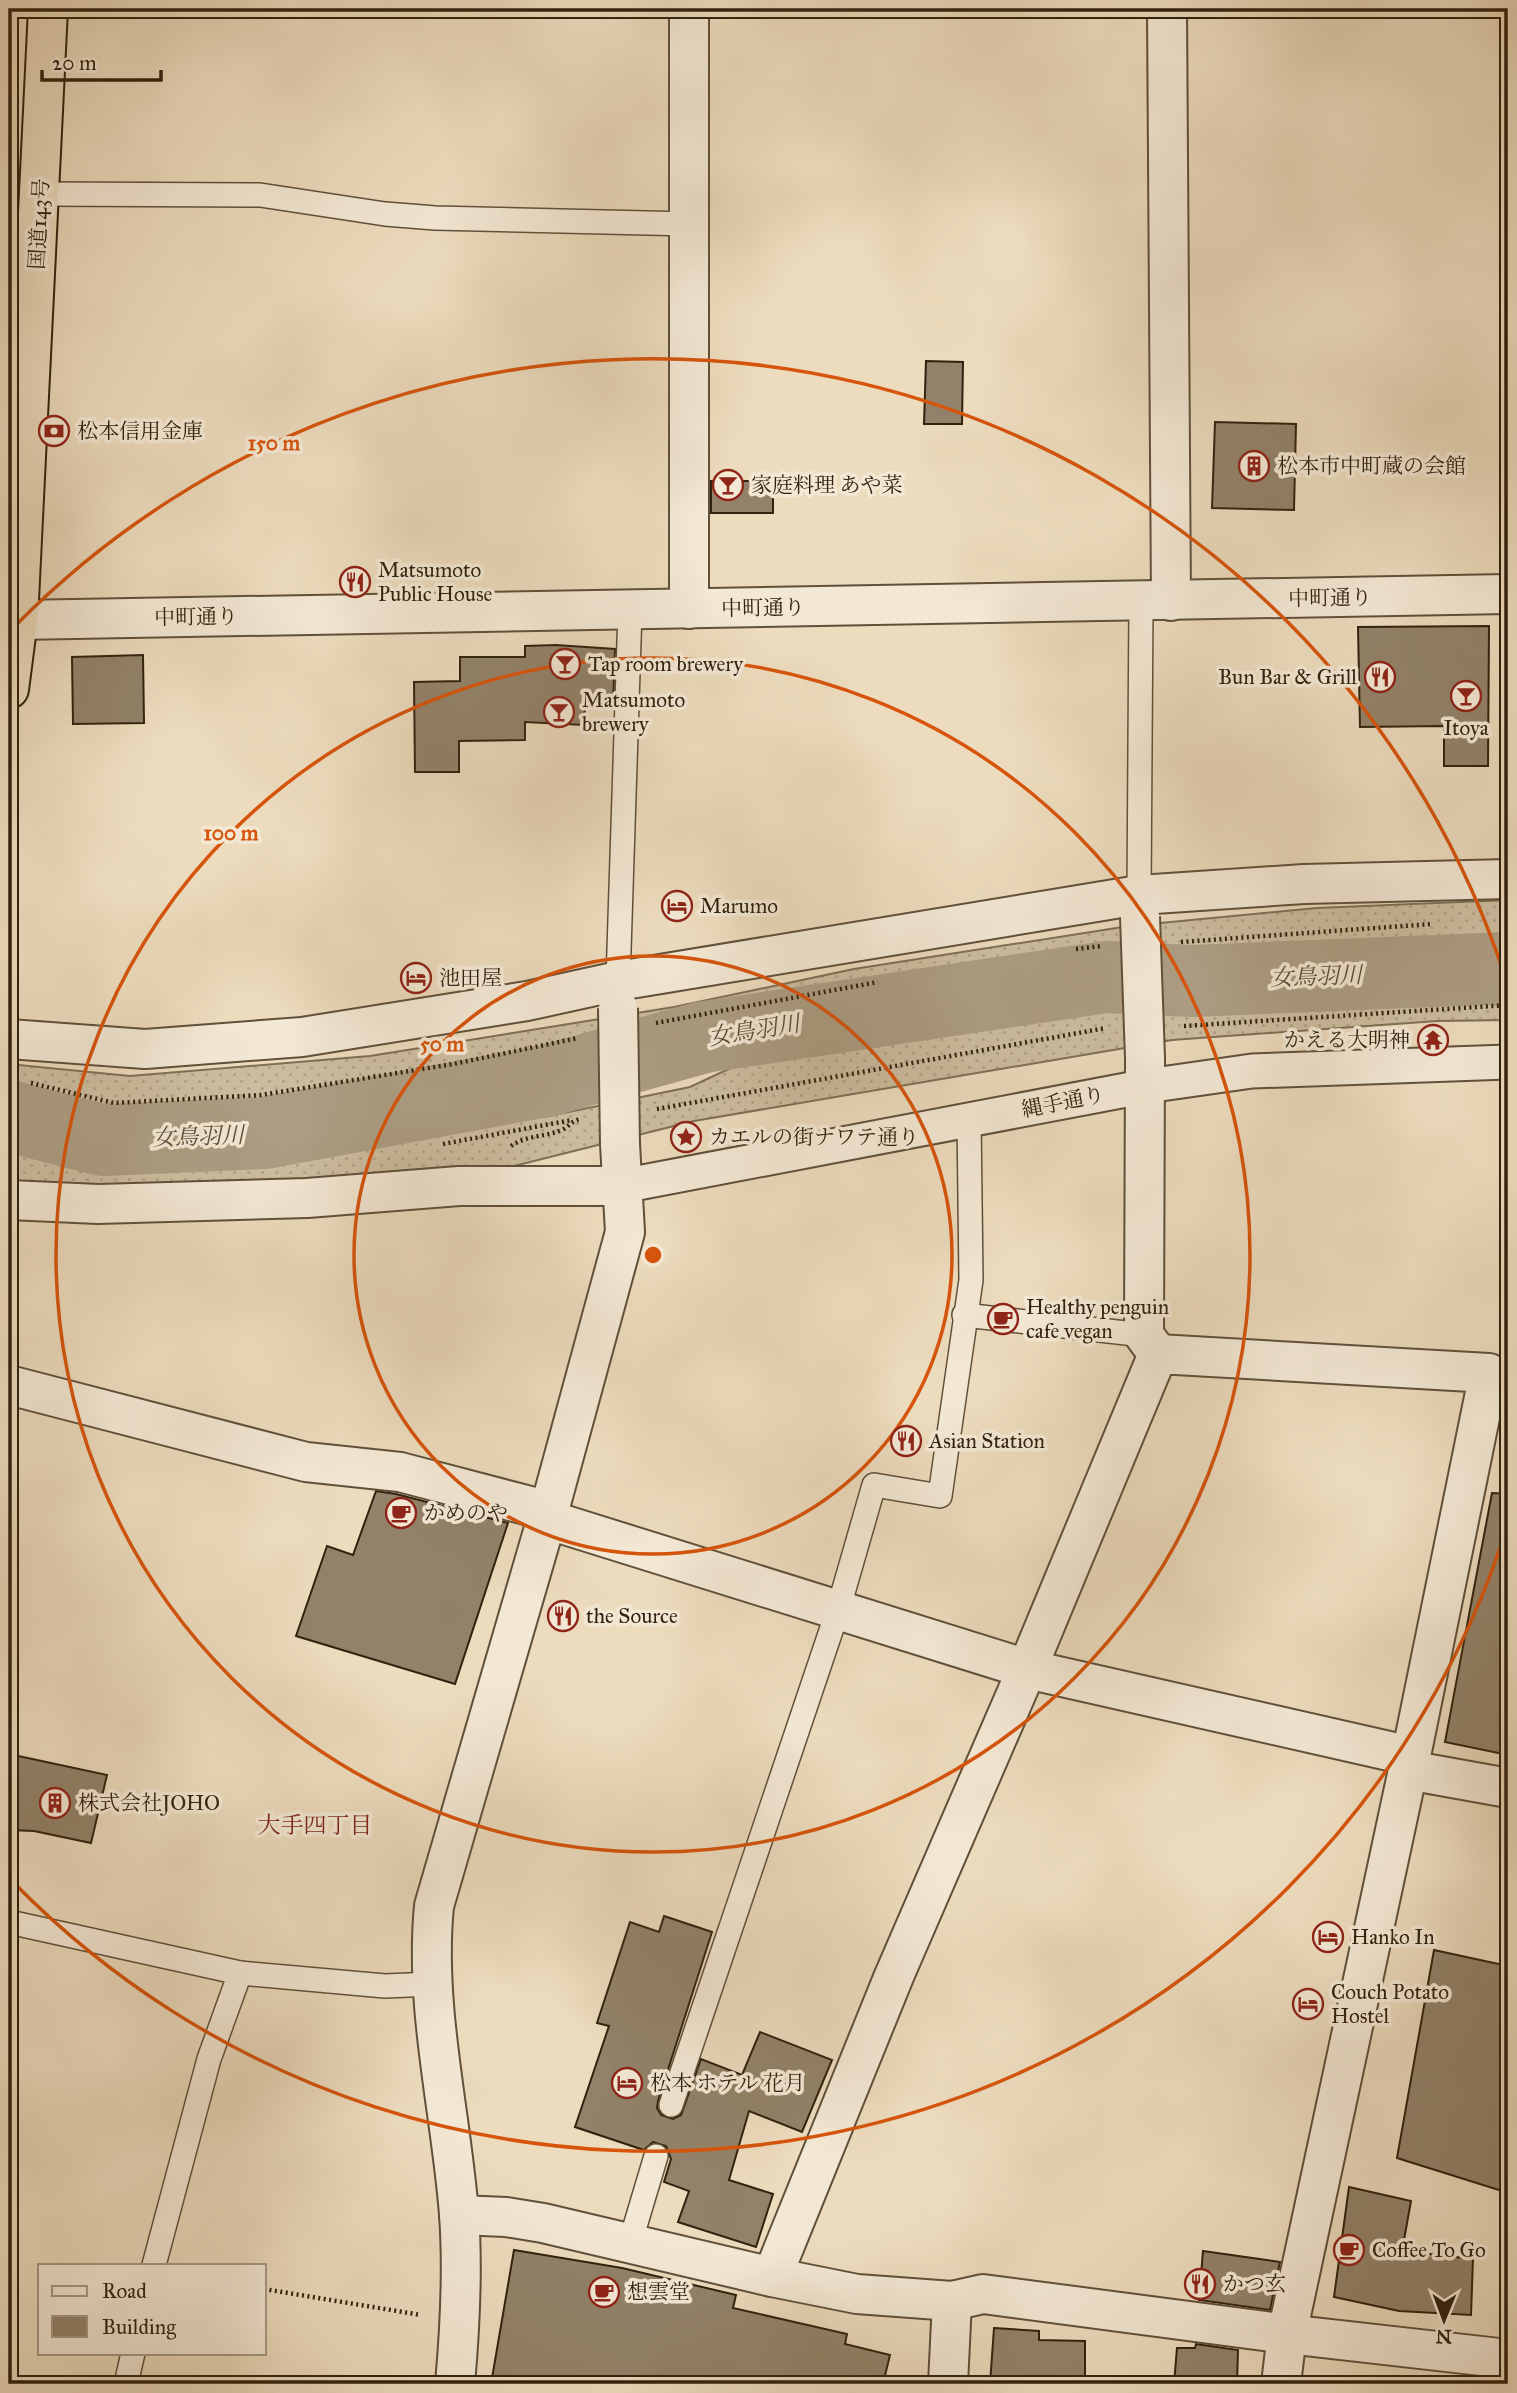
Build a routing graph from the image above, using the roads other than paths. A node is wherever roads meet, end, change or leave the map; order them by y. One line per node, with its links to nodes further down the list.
1 (48, 9): 4 (highway, 国道143号)
2 (689, 9): 5 (street)
3 (1167, 9): 7 (street)
4 (40, 194): 5 (lane); 10 (highway, 国道143号)
5 (690, 224): 8 (street)
6 (1508, 594): 7 (street, 中町通り)
7 (1156, 601): 8 (street, 中町通り); 13 (lane)
8 (689, 609): 9 (street, 中町通り)
9 (630, 610): 10 (street, 中町通り); 14 (lane)
10 (13, 619): 11 (highway, 国道143号)
11 (9, 689)
12 (1508, 878): 13 (street)
13 (1139, 906): 14 (street); 17 (street, bridge)
14 (618, 995): 15 (street); 19 (street, bridge)
15 (9, 1039)
16 (1508, 1062): 17 (street, 縄手通り)
17 (1146, 1072): 18 (street, 縄手通り); 22 (street)
18 (969, 1119): 19 (street, 縄手通り); 21 (lane)
19 (622, 1186): 20 (street); 24 (street)
20 (9, 1200)
21 (964, 1315): 22 (lane); 25 (lane)
22 (1151, 1344): 26 (street); 27 (street)
23 (9, 1385): 24 (street)
24 (547, 1515): 25 (street); 31 (street)
25 (838, 1610): 26 (street); 32 (lane)
26 (1027, 1669): 27 (street); 37 (street)
27 (1409, 1763): 28 (street); 39 (street)
28 (1508, 1788)
29 (9, 1922): 30 (lane)
30 (240, 1973): 31 (lane); 36 (lane)
31 (433, 1984): 34 (street)
32 (671, 2105)
33 (656, 2156): 35 (lane)
34 (459, 2215): 35 (street); 43 (street)
35 (630, 2243): 37 (street)
36 (154, 2264)
37 (772, 2277): 38 (street)
38 (953, 2301): 39 (street); 44 (street)
39 (1287, 2334): 41 (street); 45 (street)
40 (133, 2354): 42 (lane)
41 (1508, 2359)
42 (126, 2384)
43 (455, 2384)
44 (948, 2384)
45 (1281, 2384)

